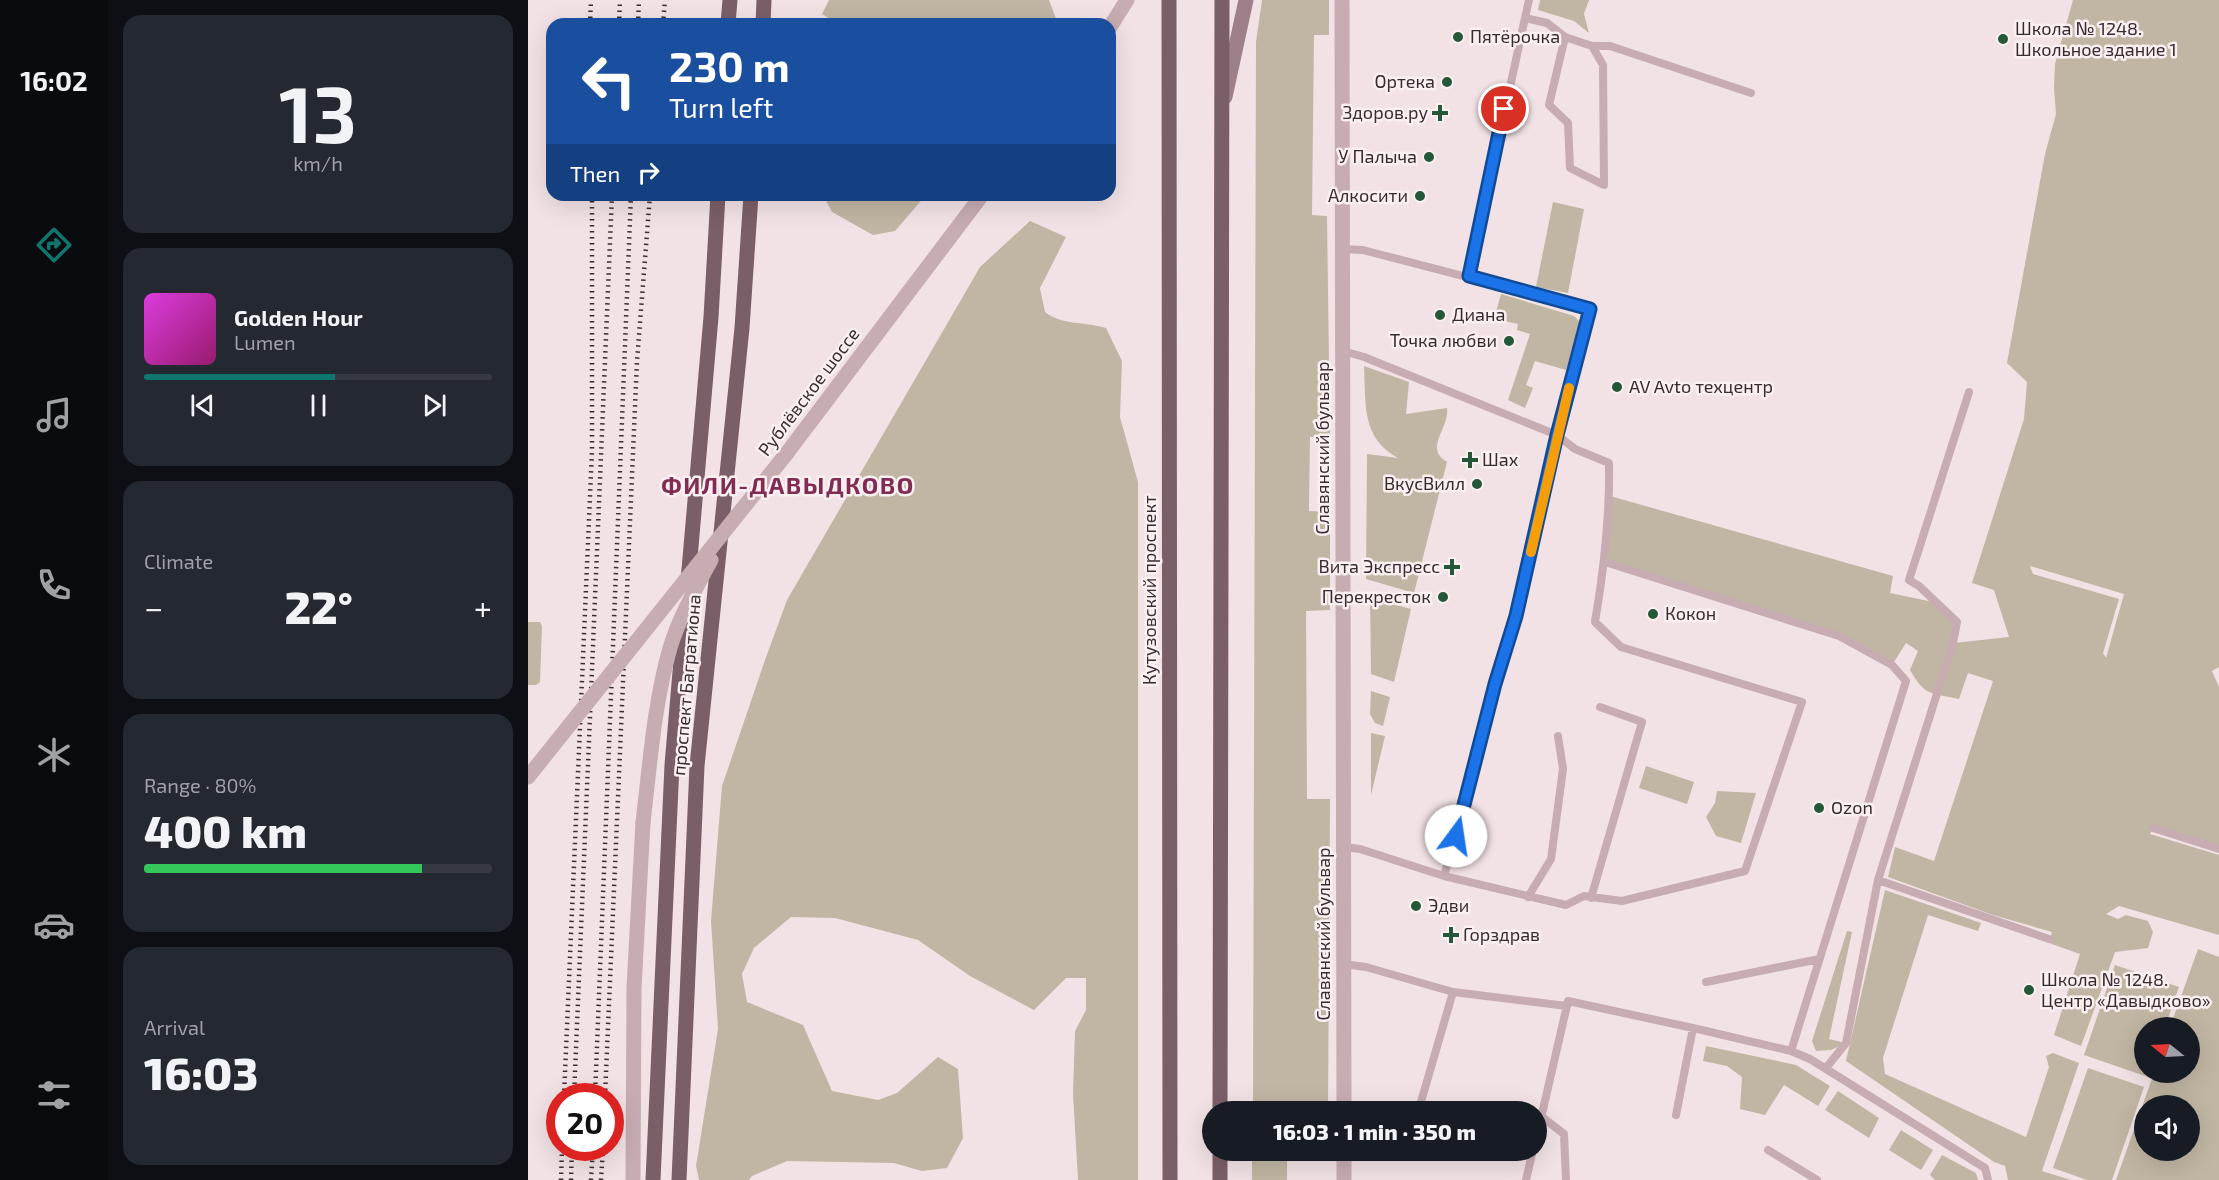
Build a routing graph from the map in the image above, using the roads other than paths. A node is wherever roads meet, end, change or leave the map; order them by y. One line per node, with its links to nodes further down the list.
1 (729, 0): 9 (main road)
2 (764, 0): 10 (main road)
3 (1127, 0): 11 (street)
4 (1169, 0): 56 (main road, Кутузовский проспект)
5 (1222, 0): 16 (main road)
6 (1246, 0): 16 (main road)
7 (1342, 0): 20 (street, Славянский бульвар)
8 (1529, 0): 12 (lane)
9 (728, 18)
10 (763, 18)
11 (1116, 18)
12 (1525, 18): 13 (lane); 21 (lane)
13 (1565, 37): 14 (lane); 14 (lane)
14 (1592, 46): 15 (lane)
15 (1751, 93)
16 (1223, 105): 46 (main road)
17 (718, 201): 58 (main road, проспект Багратиона)
18 (751, 201): 59 (main road, проспект Багратиона)
19 (977, 201): 25 (street, Рублёвское шоссе, bridge)
20 (1342, 249): 21 (lane); 22 (street, Славянский бульвар)
21 (1469, 276): 24 (lane)
22 (1342, 351): 24 (lane); 31 (street, Славянский бульвар)
23 (1969, 392): 34 (lane)
24 (1557, 435): 26 (lane); 33 (lane)
25 (731, 523): 29 (street, Рублёвское шоссе, bridge); 57 (street, bridge)
26 (1605, 562): 36 (lane); 38 (lane)
27 (1599, 707): 36 (lane)
28 (1558, 736): 35 (lane)
29 (528, 777)
30 (2153, 828): 32 (lane)
31 (1344, 847): 33 (lane); 39 (street, Славянский бульвар)
32 (2219, 849)
33 (1444, 876): 35 (lane)
34 (1878, 880): 37 (lane); 45 (lane)
35 (1528, 897): 36 (lane)
36 (1592, 898)
37 (2049, 939)
38 (1819, 959): 40 (lane); 44 (lane)
39 (1343, 964): 41 (lane); 47 (street, Славянский бульвар)
40 (1706, 982)
41 (1453, 992): 42 (lane); 48 (lane)
42 (1567, 1006): 43 (lane); 49 (lane)
43 (1693, 1028): 44 (lane); 50 (lane)
44 (1791, 1051): 45 (lane)
45 (1826, 1068): 65 (lane)
46 (1220, 1101)
47 (1344, 1101)
48 (1421, 1101)
49 (1546, 1101)
50 (1676, 1115)
51 (1547, 1121): 63 (lane)
52 (1768, 1150): 64 (lane)
53 (1220, 1161): 60 (main road)
54 (1344, 1161): 61 (street)
55 (1530, 1161): 62 (lane)
56 (1169, 1178)
57 (633, 1180)
58 (653, 1180)
59 (679, 1180)
60 (1220, 1180)
61 (1344, 1180)
62 (1526, 1180)
63 (1566, 1180)
64 (1818, 1180)
65 (1988, 1180)

